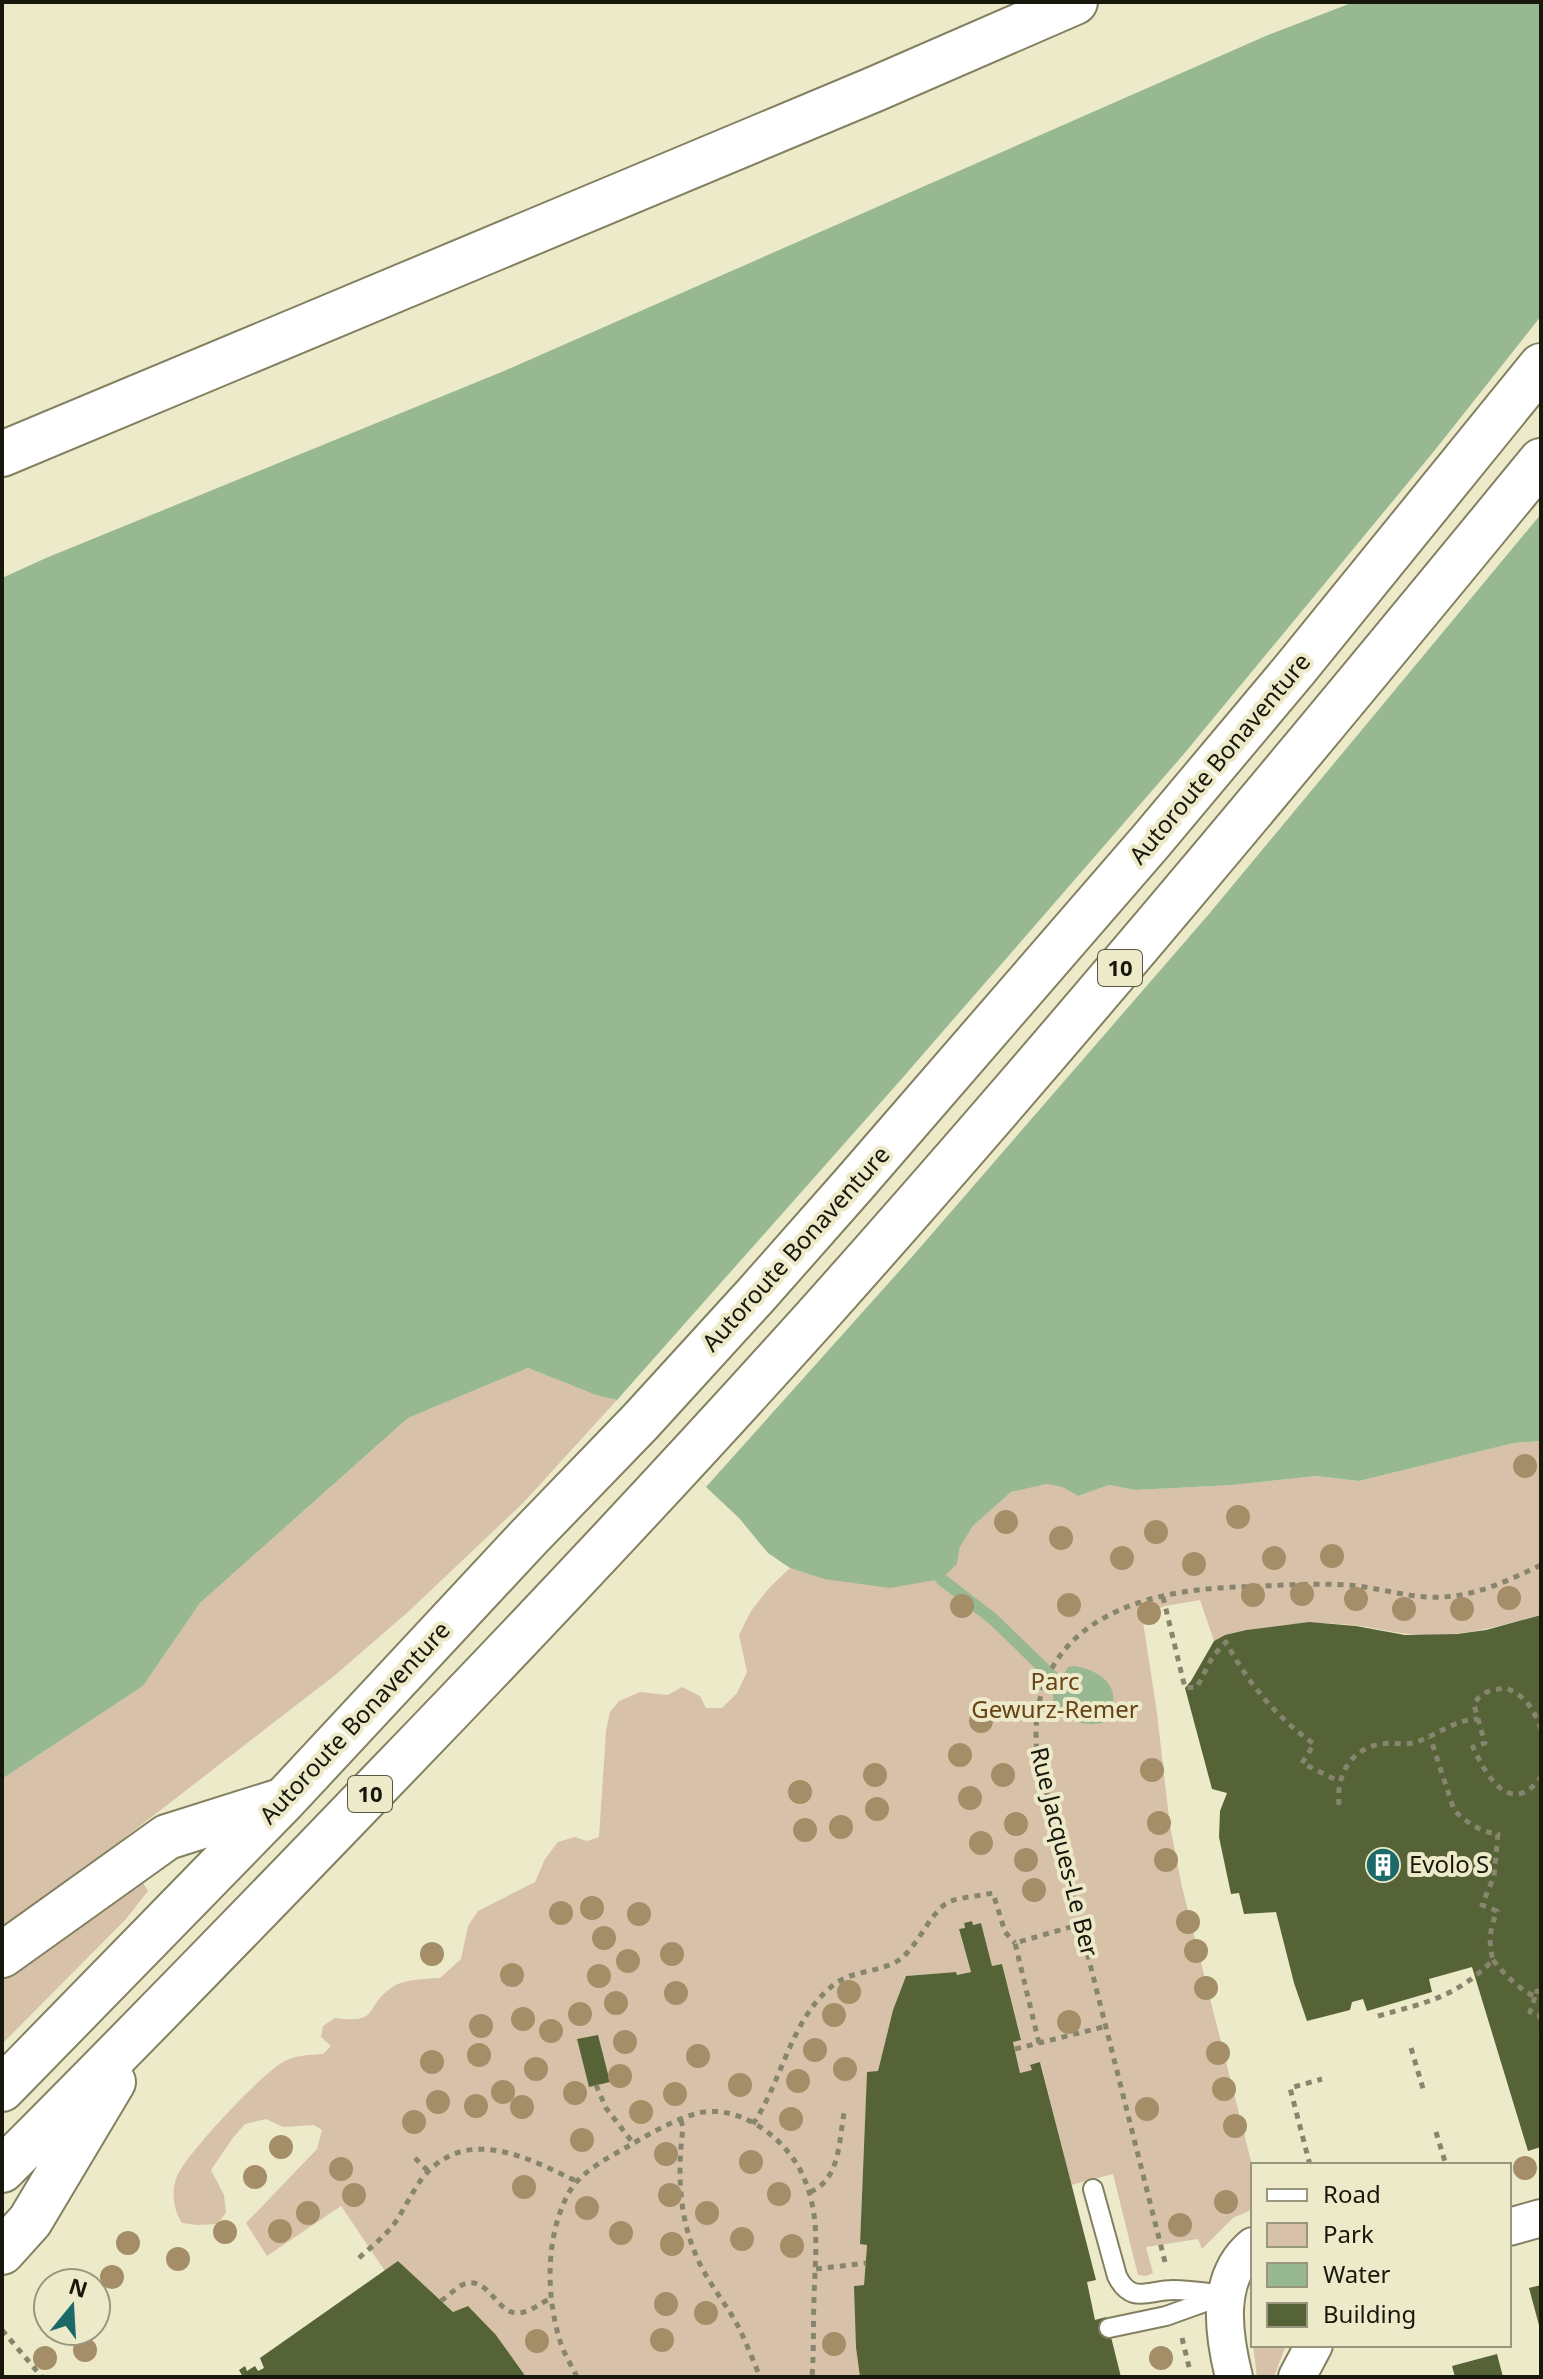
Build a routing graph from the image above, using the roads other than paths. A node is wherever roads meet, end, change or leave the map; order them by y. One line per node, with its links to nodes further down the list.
1 (1052, 2): 3 (highway)
2 (1075, 2): 3 (highway)
3 (1015, 27): 5 (highway)
4 (1541, 366): 7 (highway, Autoroute Bonaventure / 10)
5 (2, 454)
6 (1541, 461): 9 (highway, 10)
7 (284, 1800): 8 (highway); 10 (highway, Autoroute Bonaventure / 10)
8 (2, 1955)
9 (147, 2025): 11 (highway, 10); 16 (highway)
10 (2, 2089)
11 (2, 2170)
12 (1093, 2189): 17 (lane)
13 (1541, 2218): 14 (street)
14 (1511, 2226)
15 (1251, 2248): 17 (street)
16 (2, 2252)
17 (1225, 2295): 18 (lane); 20 (street)
18 (1109, 2328)
19 (1313, 2347): 21 (street)
20 (1234, 2377)
21 (1297, 2377)

